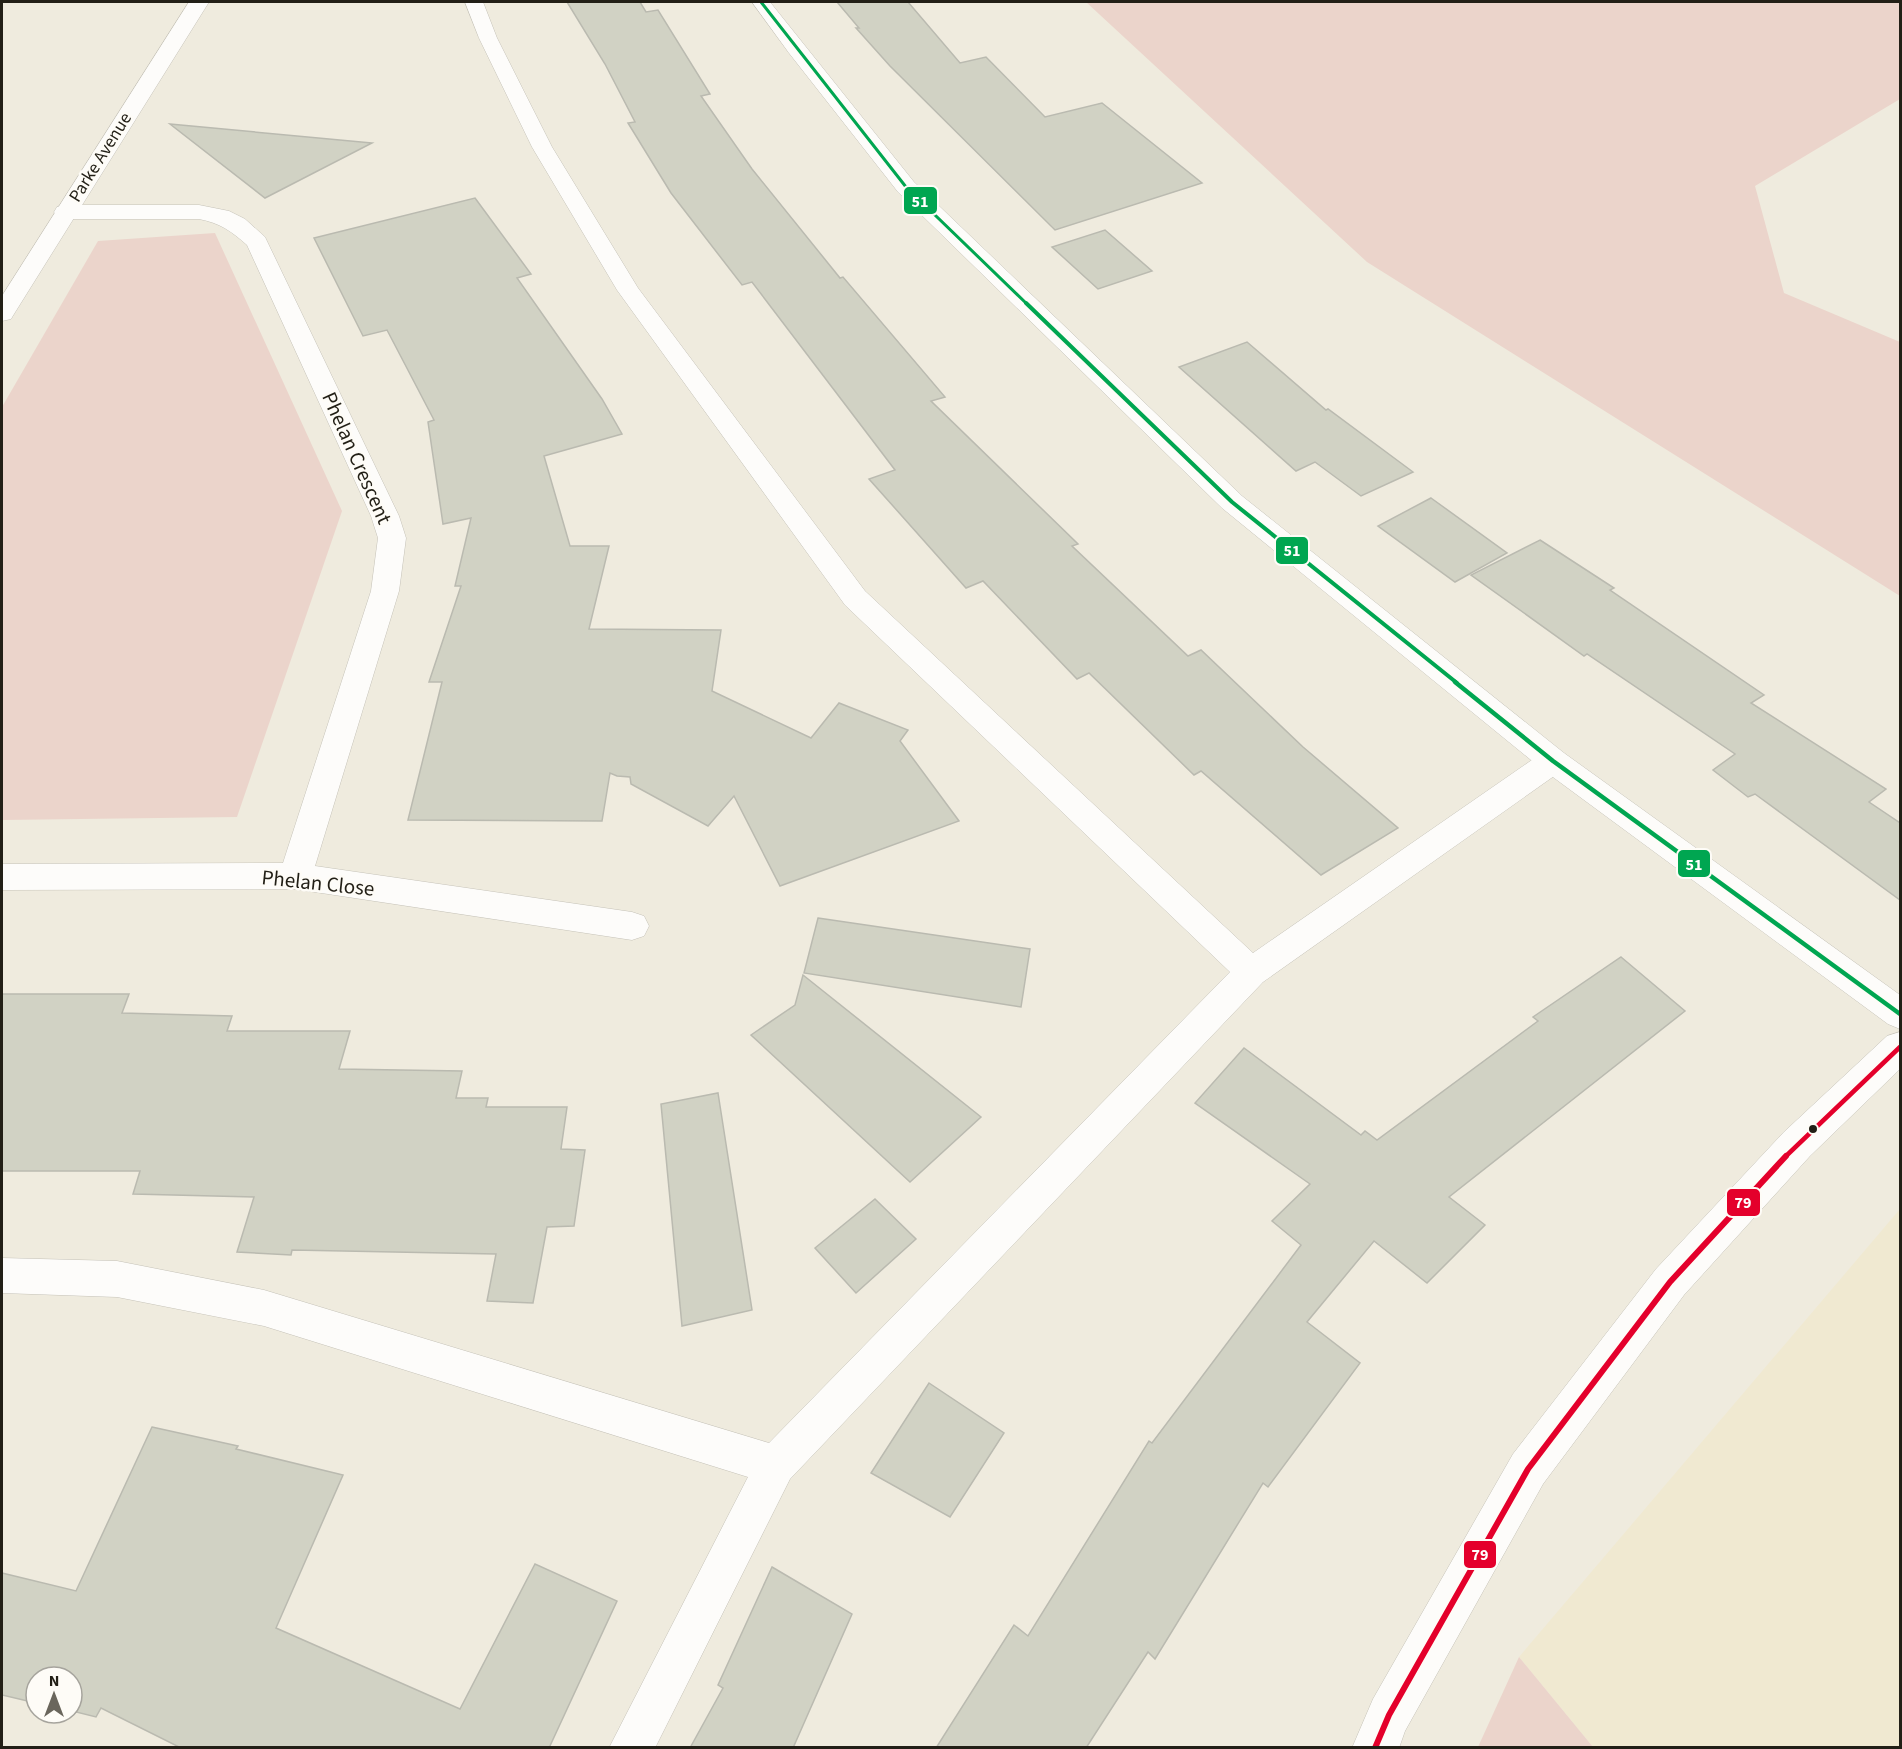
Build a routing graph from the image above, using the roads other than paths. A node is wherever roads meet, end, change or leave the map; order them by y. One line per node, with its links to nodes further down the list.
1 (198, 2): 4 (street, Parke Avenue)
2 (474, 2): 10 (lane)
3 (761, 2): 6 (street)
4 (65, 212): 5 (street, Parke Avenue); 7 (street, Phelan Crescent)
5 (2, 314)
6 (1553, 761): 10 (lane); 11 (street)
7 (295, 876): 8 (street, Phelan Close); 9 (street, Phelan Close)
8 (2, 877)
9 (632, 926)
10 (1251, 972): 14 (lane)
11 (1900, 1014)
12 (1900, 1047): 16 (street)
13 (2, 1275): 14 (lane)
14 (776, 1465): 15 (lane)
15 (631, 1748)
16 (1375, 1748)

